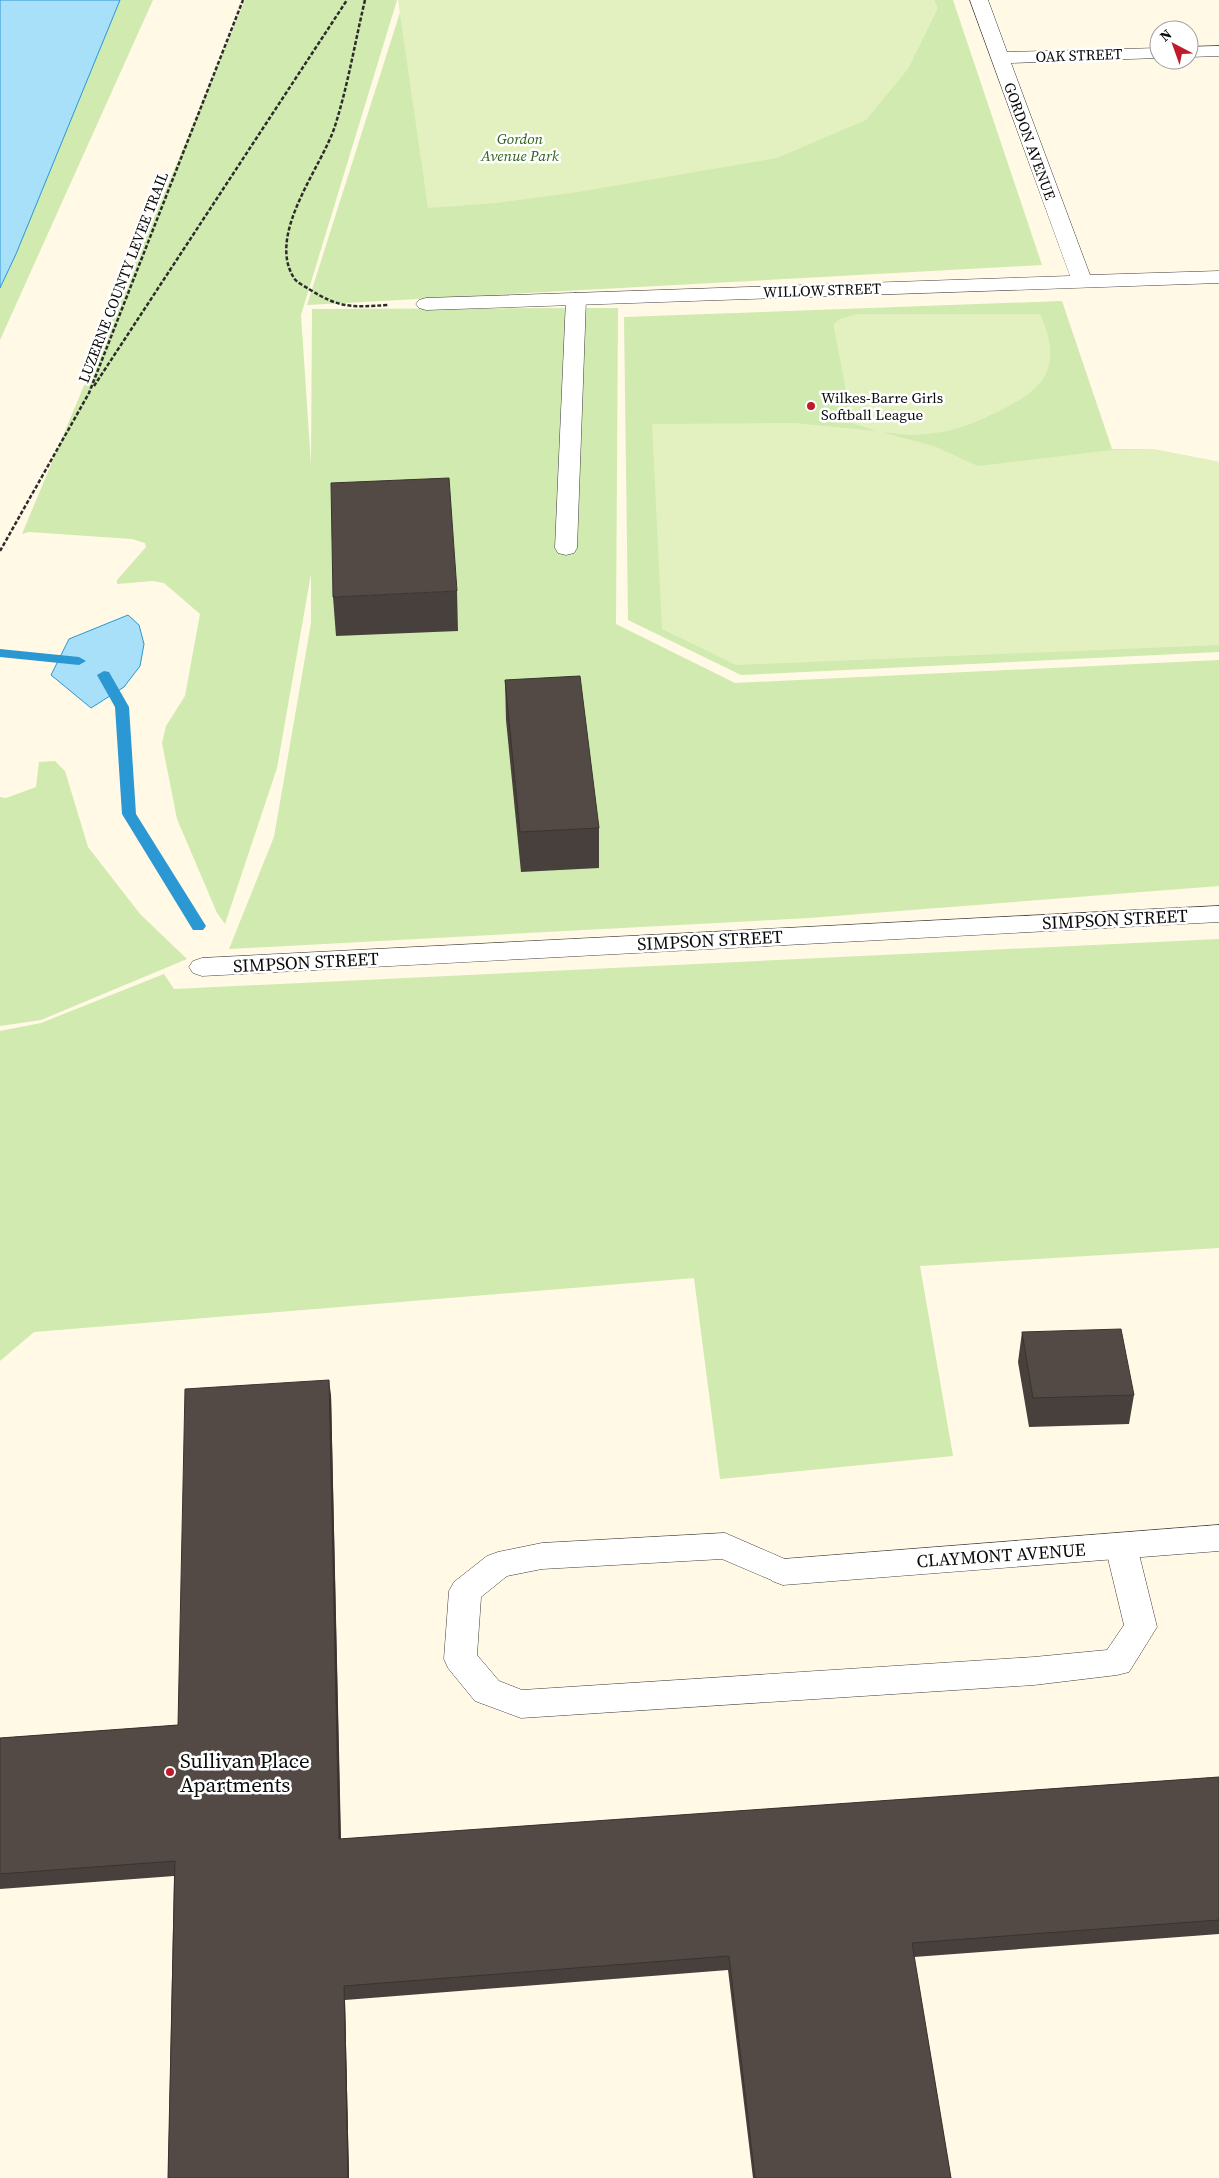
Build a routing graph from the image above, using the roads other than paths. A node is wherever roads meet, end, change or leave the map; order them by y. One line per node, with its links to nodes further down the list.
1 (979, 0): 5 (street, GORDON AVENUE)
2 (1219, 51): 3 (street)
3 (1199, 52)
4 (1149, 53): 5 (street, OAK STREET)
5 (1000, 58): 7 (street, GORDON AVENUE)
6 (1219, 277): 7 (street, WILLOW STREET)
7 (1082, 281): 8 (street, WILLOW STREET)
8 (576, 299): 9 (street, WILLOW STREET); 10 (street)
9 (426, 304)
10 (566, 548)
11 (1219, 914): 12 (street, SIMPSON STREET)
12 (202, 967)
13 (1219, 1538): 14 (street, CLAYMONT AVENUE)
14 (1121, 1546): 14 (street, CLAYMONT AVENUE)

